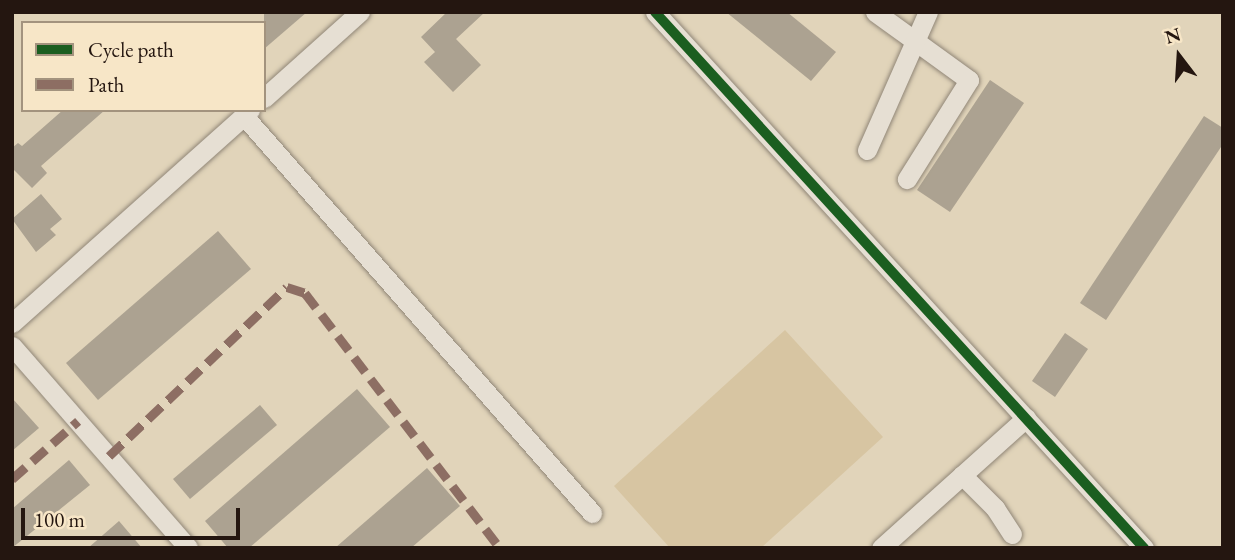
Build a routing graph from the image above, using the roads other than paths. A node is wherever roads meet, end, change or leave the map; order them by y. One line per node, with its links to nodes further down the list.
1 (360, 12): 6 (street)
2 (655, 12): 12 (street)
3 (875, 12): 5 (street)
4 (928, 12): 5 (street)
5 (916, 40): 8 (street); 9 (street)
6 (266, 96)
7 (247, 113): 10 (street); 14 (street)
8 (867, 150)
9 (907, 179)
10 (12, 323)
11 (12, 346): 16 (street)
12 (1026, 418): 13 (street); 18 (street)
13 (962, 475): 15 (street); 17 (street)
14 (592, 513)
15 (1012, 534)
16 (188, 548)
17 (881, 548)
18 (1144, 548)

